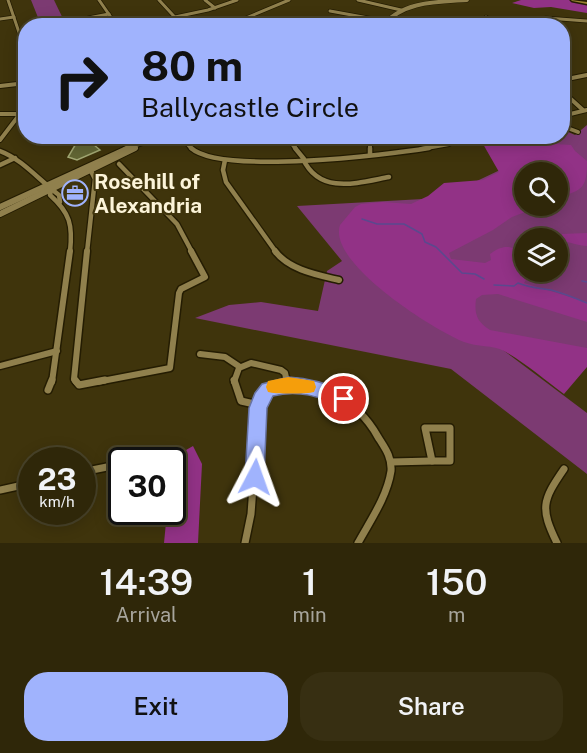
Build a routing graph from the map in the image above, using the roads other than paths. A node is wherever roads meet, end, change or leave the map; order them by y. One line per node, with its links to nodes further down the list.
1 (8, 0): 18 (street)
2 (99, 0): 17 (street)
3 (159, 0): 19 (street)
4 (205, 0): 14 (street)
5 (237, 0): 14 (street)
6 (276, 0): 12 (street)
7 (289, 0): 12 (street)
8 (358, 0): 15 (street)
9 (467, 0): 11 (street)
10 (573, 0): 13 (main road)
11 (445, 1): 15 (street)
12 (285, 2): 22 (street)
13 (587, 3)
14 (215, 8): 19 (street)
15 (401, 10): 24 (street)
16 (330, 11): 23 (street)
17 (109, 14): 20 (street); 21 (street)
18 (14, 17): 28 (street); 30 (street)
19 (175, 17)
20 (88, 18)
21 (112, 18)
22 (246, 18)
23 (362, 18)
24 (391, 18)
25 (550, 18): 26 (street)
26 (569, 18)
27 (570, 18): 29 (street)
28 (0, 19)
29 (587, 21)
30 (18, 29)
31 (587, 75): 32 (street)
32 (570, 78)
33 (18, 83): 34 (street)
34 (0, 86)
35 (570, 98): 36 (street)
36 (585, 110): 39 (street)
37 (0, 114): 38 (street)
38 (18, 114)
39 (570, 114)
40 (18, 117): 43 (street)
41 (570, 129): 42 (street)
42 (578, 132)
43 (0, 140)
44 (188, 144): 53 (street)
45 (292, 144): 52 (street)
46 (370, 144): 50 (street)
47 (449, 144): 50 (street)
48 (140, 145): 56 (street); 58 (street)
49 (0, 151): 51 (street)
50 (370, 155): 52 (street)
51 (15, 158): 55 (street); 58 (street)
52 (303, 159): 53 (street); 57 (street)
53 (225, 160): 61 (street)
54 (119, 164): 56 (street)
55 (0, 165)
56 (91, 171): 58 (street)
57 (389, 177)
58 (48, 188): 59 (street); 60 (street); 62 (street)
59 (0, 207)
60 (0, 214)
61 (339, 280)
62 (57, 351): 64 (street); 67 (street)
63 (200, 354): 65 (street)
64 (0, 366)
65 (240, 367): 66 (street); 68 (street)
66 (288, 384): 68 (street); 69 (street)
67 (48, 390)
68 (259, 405): 74 (street)
69 (391, 462): 70 (street); 75 (street)
70 (432, 462): 70 (street)
71 (564, 469): 76 (street)
72 (18, 486): 73 (street)
73 (0, 490)
74 (245, 543)
75 (358, 543)
76 (557, 543)

